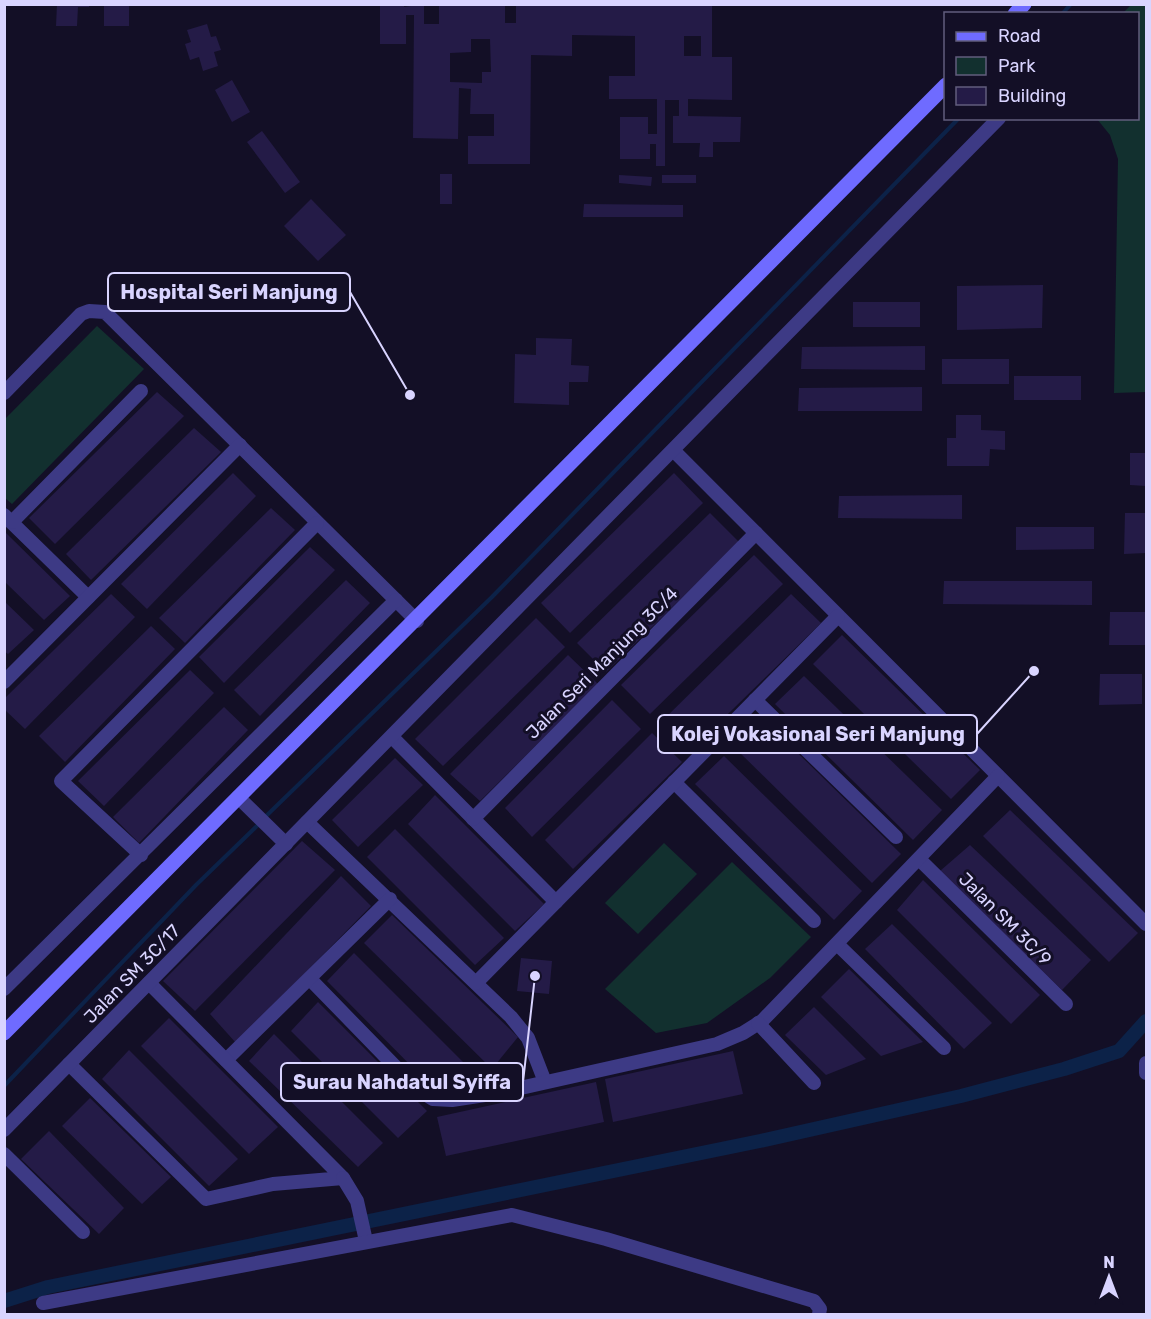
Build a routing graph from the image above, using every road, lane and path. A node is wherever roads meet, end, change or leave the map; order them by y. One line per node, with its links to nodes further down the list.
1 (944, 86): 13 (street)
2 (997, 120): 6 (street, Jalan SM 3C/17)
3 (141, 391): 7 (street)
4 (4, 393): 5 (street)
5 (240, 446): 8 (street); 10 (street)
6 (674, 451): 9 (street); 16 (street, Jalan SM 3C/17)
7 (8, 518): 10 (street)
8 (317, 523): 11 (street); 24 (street)
9 (756, 533): 12 (street); 20 (street, Jalan Seri Manjung 3C/4)
10 (88, 597): 14 (street)
11 (396, 600): 13 (street); 24 (street)
12 (838, 616): 15 (street); 17 (street)
13 (417, 621): 19 (street)
14 (7, 675)
15 (755, 700): 18 (street); 22 (street)
16 (392, 738): 20 (street); 21 (street, Jalan SM 3C/17)
17 (998, 776): 25 (street); 29 (street)
18 (674, 782): 27 (street); 28 (street)
19 (238, 797): 23 (street); 37 (street)
20 (473, 819): 27 (street)
21 (307, 822): 23 (street, Jalan SM 3C/17); 26 (street)
22 (896, 837)
23 (285, 844): 33 (street, Jalan SM 3C/17)
24 (141, 855): 32 (street)
25 (919, 859): 30 (street); 35 (street, Jalan SM 3C/9)
26 (390, 899): 31 (street); 34 (street)
27 (556, 902): 34 (street)
28 (814, 921)
29 (1146, 924)
30 (837, 944): 36 (street); 38 (street)
31 (310, 979): 39 (street); 41 (street)
32 (7, 981)
33 (149, 982): 39 (street); 40 (street, Jalan SM 3C/17)
34 (476, 983): 41 (street)
35 (1066, 1004)
36 (758, 1023): 41 (street); 42 (street)
37 (4, 1033)
38 (944, 1048)
39 (226, 1060): 45 (street)
40 (69, 1064): 43 (street, Jalan SM 3C/17); 45 (street)
41 (545, 1082)
42 (814, 1083)
43 (4, 1130)
44 (4, 1154): 46 (street)
45 (343, 1178): 47 (street)
46 (83, 1232)
47 (365, 1236): 48 (street); 49 (street)
48 (43, 1303)
49 (819, 1314)

